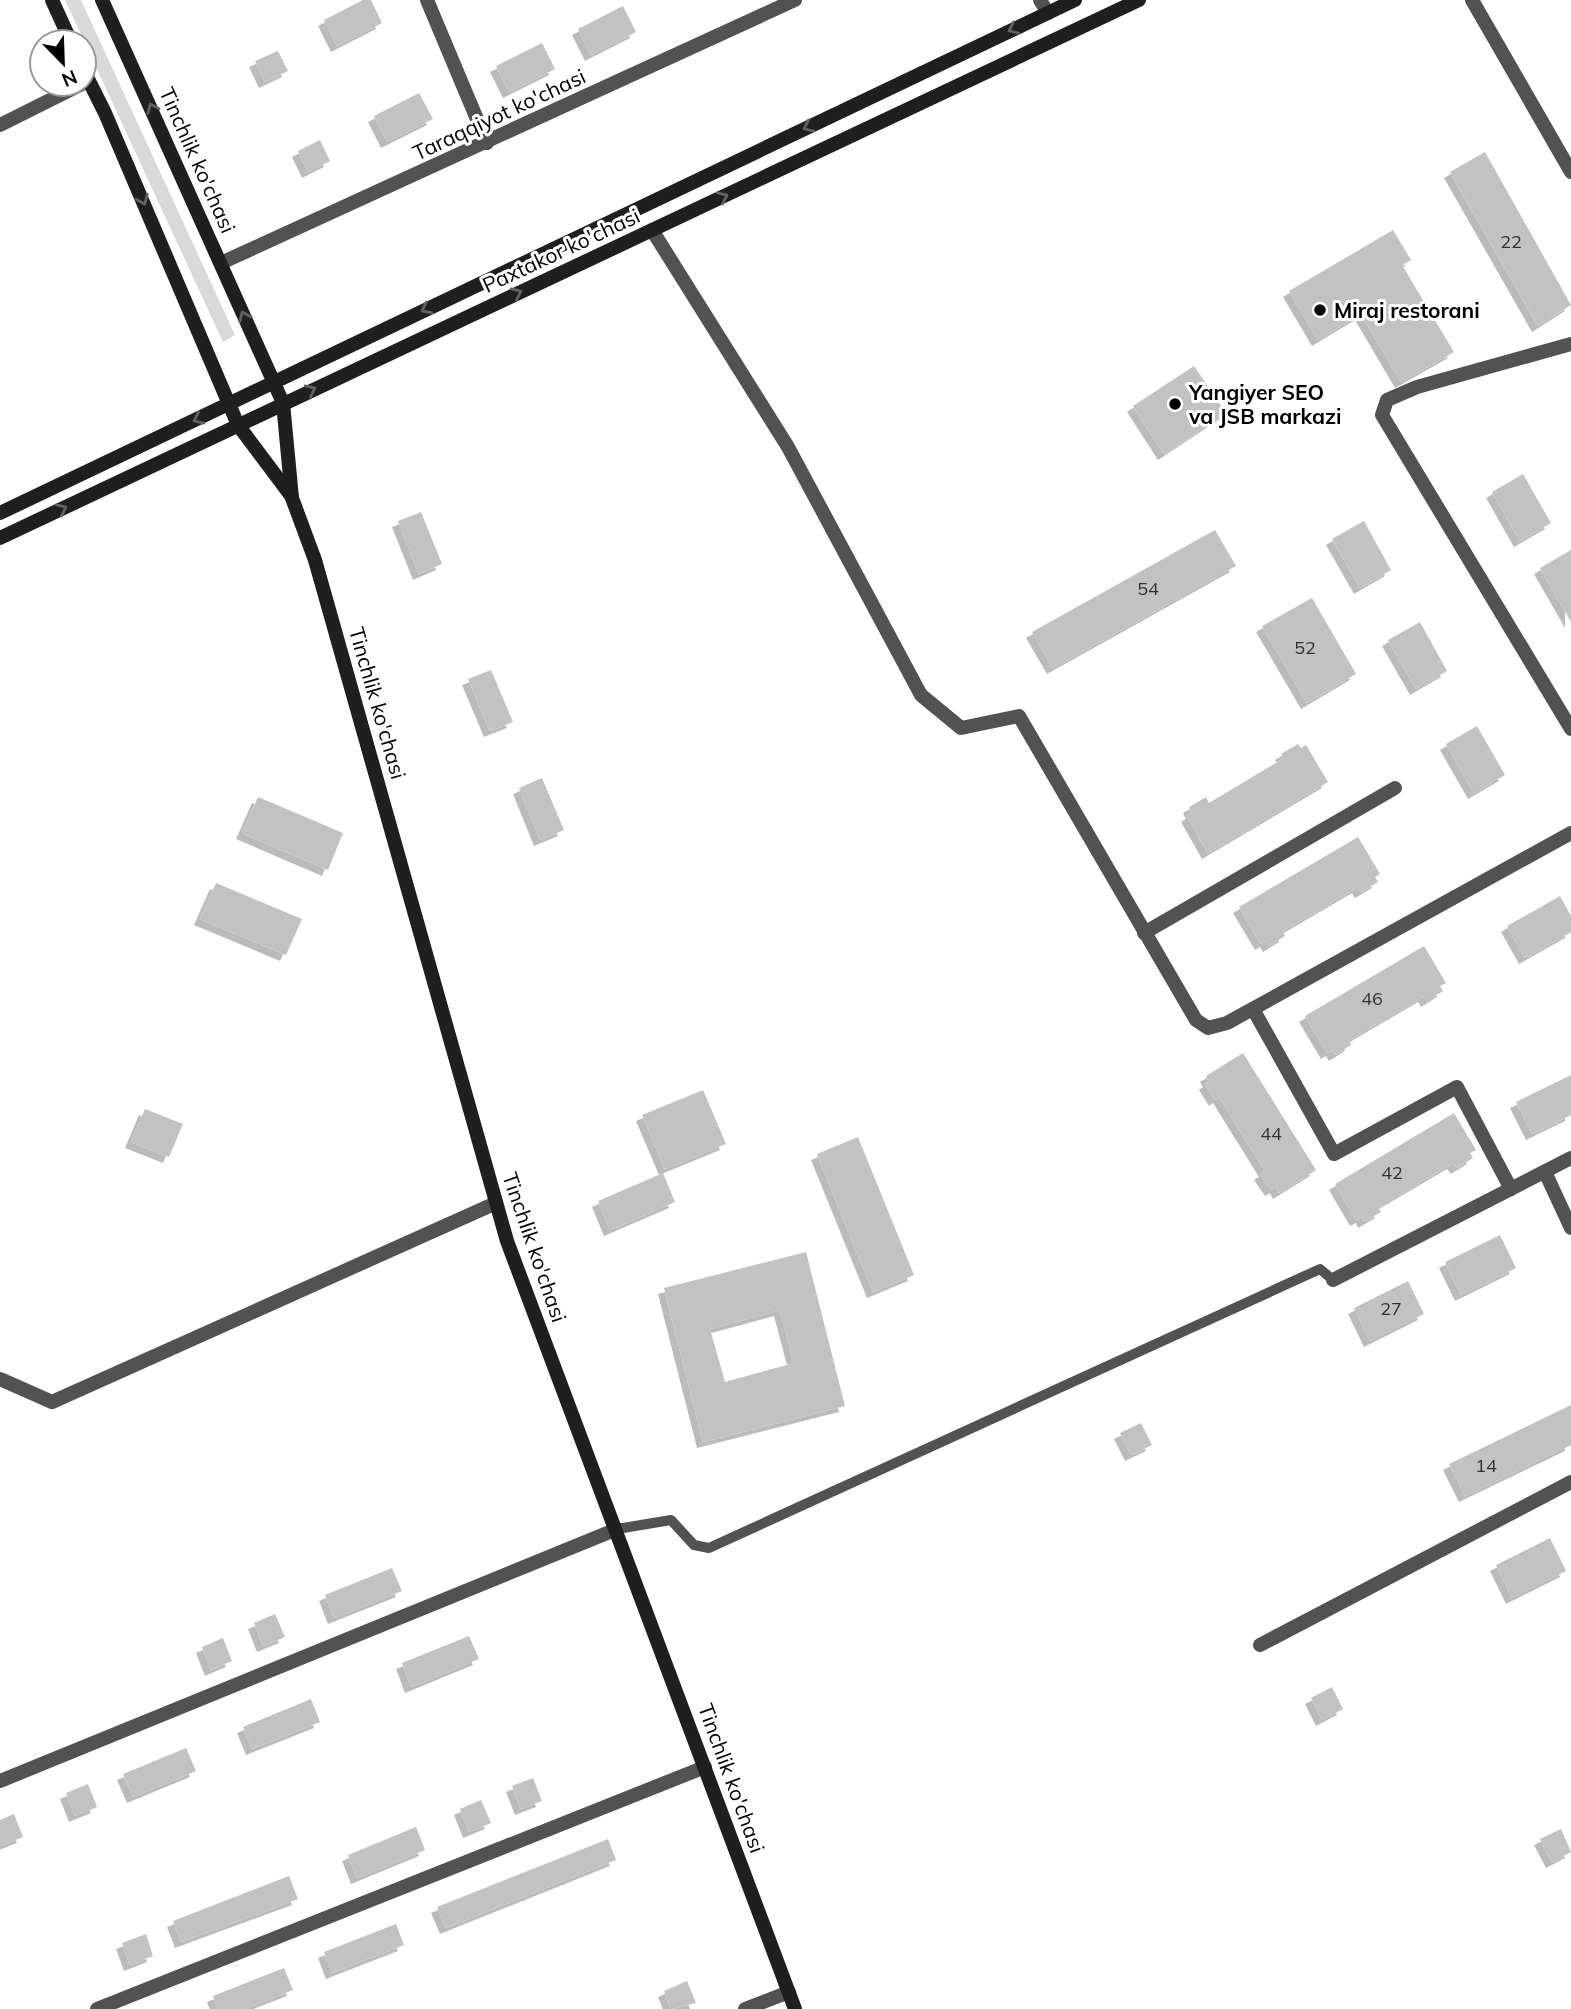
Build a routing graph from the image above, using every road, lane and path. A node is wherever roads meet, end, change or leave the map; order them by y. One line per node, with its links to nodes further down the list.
1 (52, 0): 9 (main road)
2 (102, 0): 16 (main road, Tinchlik ko'chasi, one-way to 2)
3 (426, 0): 13 (street)
4 (1075, 0): 8 (main road, Paxtakor ko'chasi)
5 (1139, 0): 15 (main road, Paxtakor ko'chasi, one-way to 5)
6 (1472, 0): 14 (street)
7 (792, 1): 13 (street, Taraqqiyot ko'chasi)
8 (1044, 6): 18 (main road, Paxtakor ko'chasi, one-way to 18)
9 (65, 28)
10 (51, 98): 12 (street)
11 (96, 98): 20 (main road, Tinchlik ko'chasi, one-way to 20)
12 (0, 125)
13 (487, 143): 16 (street, Taraqqiyot ko'chasi)
14 (1571, 172)
15 (652, 230): 19 (main road, Paxtakor ko'chasi, one-way to 15); 28 (street)
16 (221, 264): 18 (main road, Tinchlik ko'chasi, one-way to 16)
17 (1571, 344): 25 (street)
18 (274, 382): 19 (main road, Tinchlik ko'chasi); 20 (main road, Paxtakor ko'chasi)
19 (283, 403): 21 (main road, Paxtakor ko'chasi); 22 (main road, Tinchlik ko'chasi)
20 (230, 404): 21 (main road, Tinchlik ko'chasi); 23 (main road, Paxtakor ko'chasi, one-way to 23)
21 (238, 425): 22 (main road, Tinchlik ko'chasi); 24 (main road, Paxtakor ko'chasi, one-way to 21)
22 (292, 498): 33 (main road, Tinchlik ko'chasi)
23 (0, 513)
24 (0, 538)
25 (1571, 729)
26 (1395, 788): 28 (street)
27 (1571, 833): 29 (street)
28 (1144, 933): 29 (street)
29 (1253, 1009): 32 (street)
30 (1571, 1158): 31 (street)
31 (1545, 1172): 32 (street); 34 (street)
32 (1511, 1189): 35 (street)
33 (496, 1203): 36 (street); 38 (main road, Tinchlik ko'chasi)
34 (1571, 1228)
35 (1333, 1280): 38 (lane)
36 (0, 1379)
37 (1571, 1482): 39 (street)
38 (617, 1529): 40 (main road, Tinchlik ko'chasi); 41 (street)
39 (1260, 1645)
40 (705, 1767): 42 (main road, Tinchlik ko'chasi); 43 (street)
41 (0, 1781)
42 (789, 1992): 44 (street); 45 (main road, Tinchlik ko'chasi)
43 (97, 2009)
44 (745, 2009)
45 (795, 2009)

